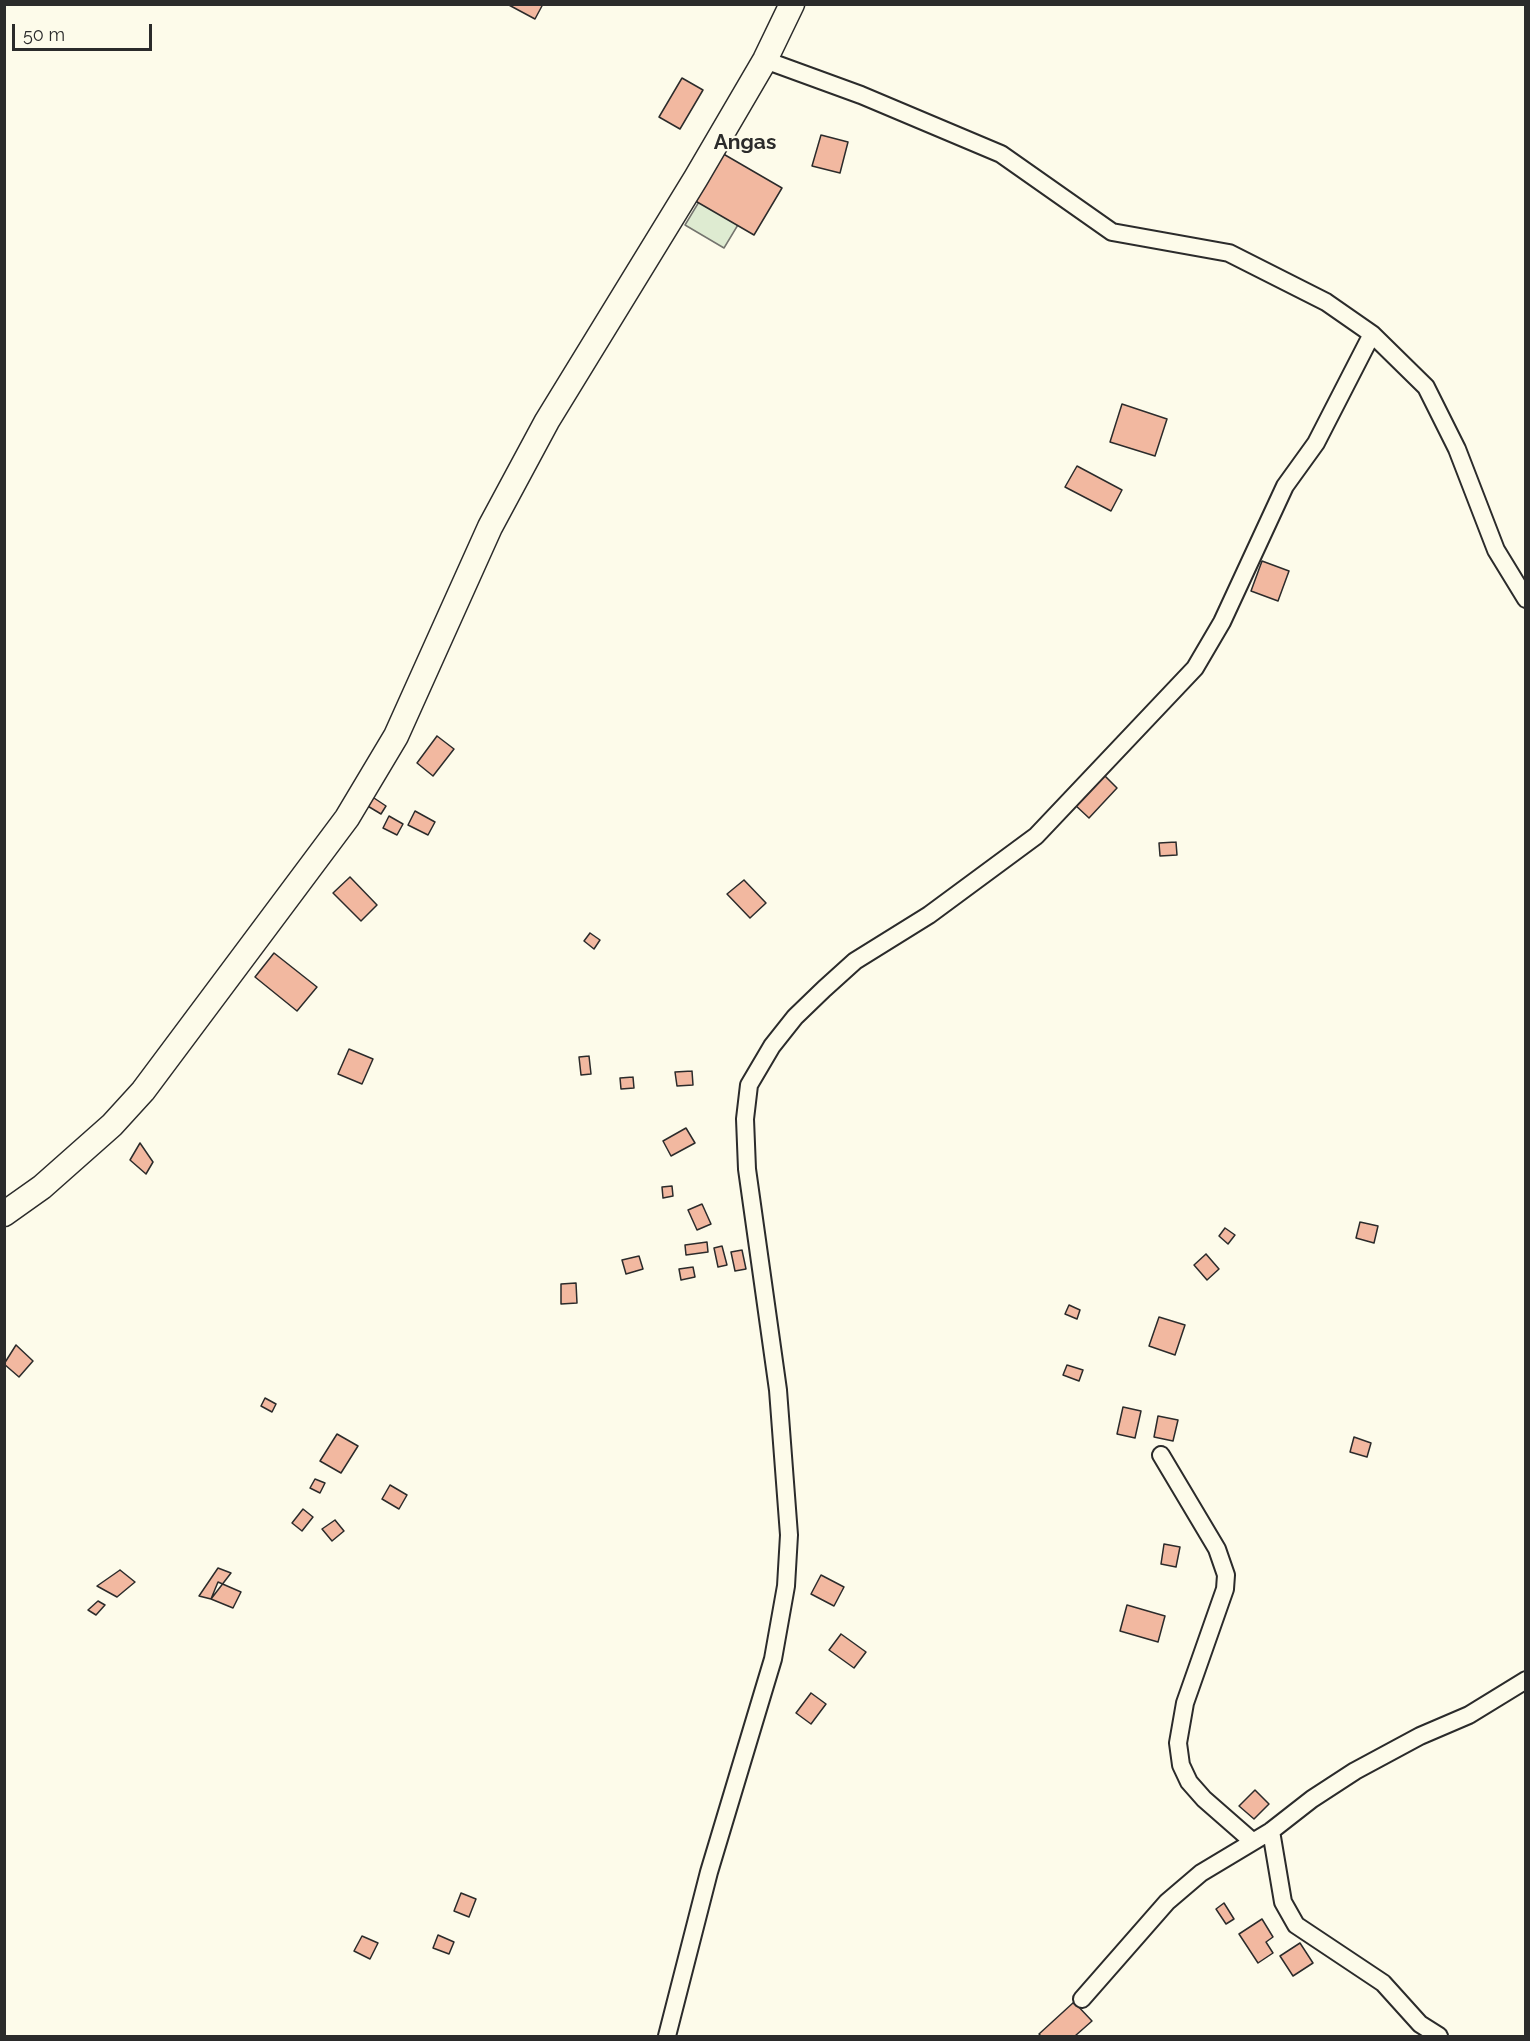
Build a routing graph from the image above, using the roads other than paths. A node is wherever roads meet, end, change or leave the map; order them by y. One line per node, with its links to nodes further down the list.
1 (792, 4): 2 (street)
2 (765, 60): 3 (street); 5 (street)
3 (1372, 334): 4 (street); 11 (street)
4 (1526, 599)
5 (4, 1214)
6 (1161, 1455): 9 (street)
7 (1526, 1680): 8 (street)
8 (1271, 1831): 9 (street); 12 (street)
9 (1252, 1841): 10 (street)
10 (1082, 1999)
11 (667, 2037)
12 (1439, 2037)

